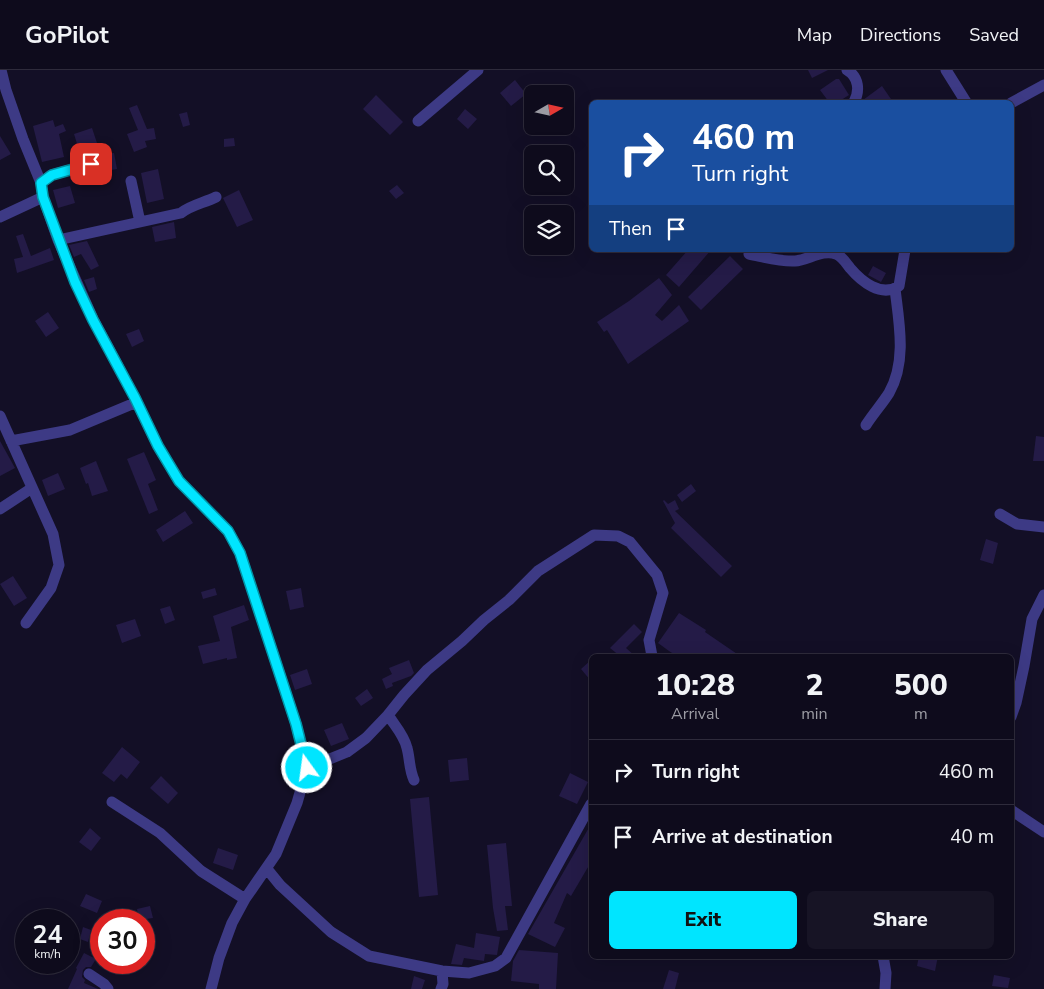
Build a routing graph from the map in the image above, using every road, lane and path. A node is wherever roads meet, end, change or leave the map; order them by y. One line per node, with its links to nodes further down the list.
1 (1, 70): 12 (street)
2 (478, 70): 9 (street)
3 (848, 70): 6 (street)
4 (946, 70): 7 (street)
5 (1044, 85): 8 (street)
6 (855, 100)
7 (965, 100)
8 (1014, 101)
9 (418, 121)
10 (91, 164): 12 (street)
11 (131, 181): 16 (street)
12 (41, 183): 13 (street)
13 (43, 197): 15 (street); 17 (street)
14 (216, 197): 16 (street)
15 (0, 217)
16 (140, 222): 17 (street)
17 (58, 240): 21 (street)
18 (906, 252): 20 (street)
19 (749, 254): 20 (street)
20 (895, 289): 23 (street)
21 (137, 402): 24 (street); 34 (street)
22 (0, 416): 24 (street)
23 (866, 425)
24 (11, 441): 25 (street)
25 (32, 488): 26 (street); 30 (street)
26 (0, 509)
27 (1000, 514): 28 (street)
28 (1044, 527)
29 (1044, 595): 32 (street)
30 (26, 623)
31 (652, 654): 33 (street)
32 (1014, 709)
33 (388, 716): 34 (street); 35 (street)
34 (307, 768): 40 (street)
35 (414, 780)
36 (112, 802): 43 (street)
37 (589, 808): 45 (street)
38 (1014, 812): 39 (street)
39 (1044, 832)
40 (266, 869): 41 (street); 42 (street)
41 (256, 883): 42 (street); 43 (street)
42 (280, 885): 45 (street)
43 (245, 899): 48 (street)
44 (884, 959): 50 (street)
45 (442, 971): 49 (street)
46 (89, 974): 47 (street)
47 (108, 989)
48 (212, 989)
49 (441, 989)
50 (885, 989)

